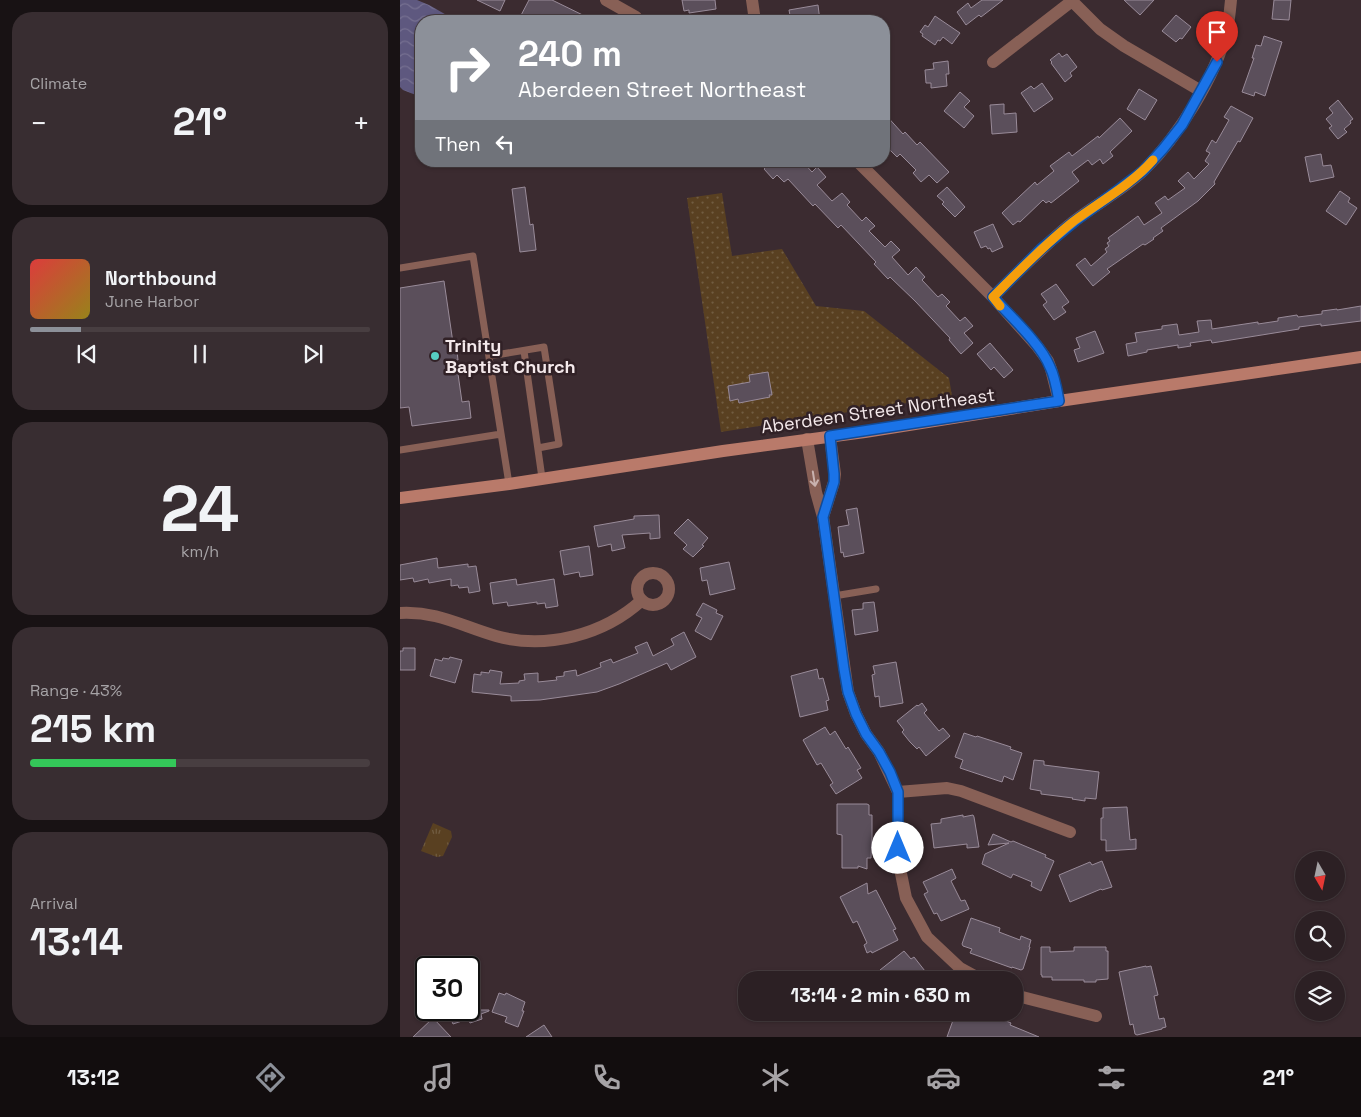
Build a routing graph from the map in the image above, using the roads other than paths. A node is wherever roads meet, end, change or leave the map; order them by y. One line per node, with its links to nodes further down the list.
1 (606, 0): 5 (street)
2 (752, 0): 6 (street)
3 (1072, 0): 7 (street); 8 (street)
4 (1231, 0): 8 (street)
5 (632, 15)
6 (754, 15)
7 (993, 62)
8 (1201, 91): 11 (street)
9 (863, 167): 11 (street)
10 (400, 268): 13 (lane)
11 (993, 297): 15 (street)
12 (524, 350): 13 (lane); 19 (lane); 19 (lane)
13 (490, 356): 16 (lane)
14 (1361, 357): 15 (street, Aberdeen Street Northeast)
15 (1059, 401): 17 (street, Aberdeen Street Northeast)
16 (501, 434): 20 (lane); 22 (lane)
17 (830, 436): 18 (street, Aberdeen Street Northeast); 24 (street)
18 (807, 440): 21 (street, Aberdeen Street Northeast); 24 (street, one-way to 24)
19 (538, 448): 21 (lane)
20 (400, 450)
21 (542, 478): 22 (street, Aberdeen Street Northeast)
22 (509, 484): 23 (street, Aberdeen Street Northeast)
23 (400, 498)
24 (823, 517): 26 (street)
25 (876, 589): 26 (lane)
26 (834, 596): 29 (street)
27 (642, 600): 28 (street)
28 (400, 613)
29 (898, 792): 30 (street); 31 (street)
30 (1070, 832)
31 (966, 971)
32 (1023, 997): 33 (street)
33 (1096, 1016)

